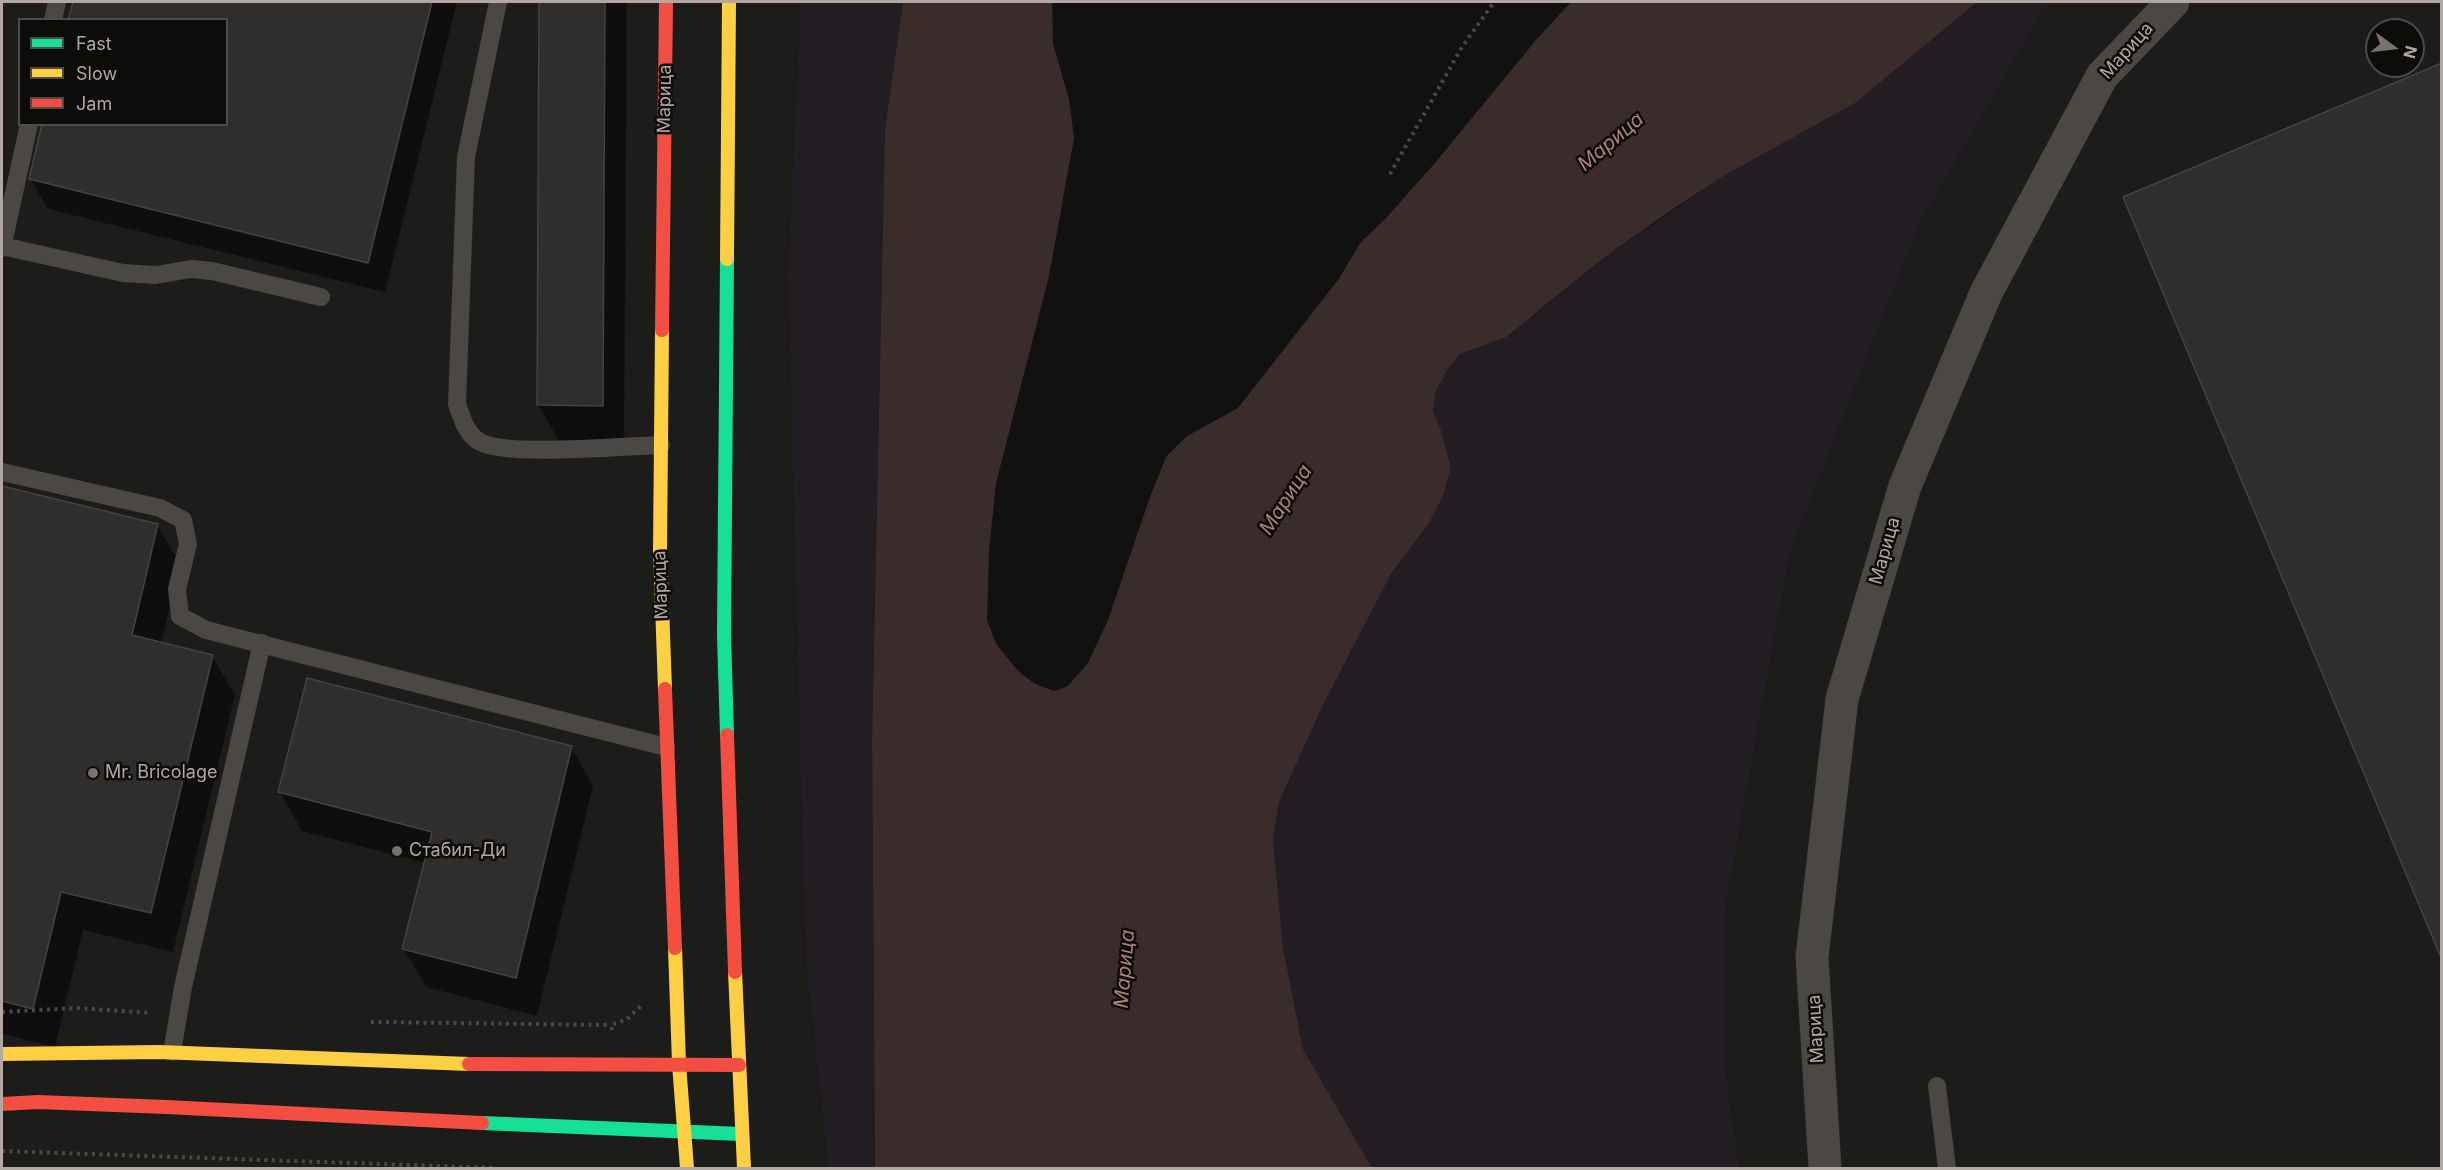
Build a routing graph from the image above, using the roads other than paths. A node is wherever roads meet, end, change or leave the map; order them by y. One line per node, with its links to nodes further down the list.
1 (57, 2): 6 (lane)
2 (498, 2): 10 (lane)
3 (666, 2): 10 (street, Марица)
4 (729, 2): 17 (street)
5 (2173, 2): 24 (street, Марица)
6 (53, 18)
7 (29, 126): 8 (lane)
8 (2, 247): 9 (lane)
9 (321, 297)
10 (661, 445): 13 (street, Марица)
11 (2, 472): 12 (lane)
12 (262, 643): 13 (lane); 14 (lane)
13 (666, 747): 16 (street, Марица)
14 (172, 1052): 15 (street); 16 (street)
15 (2, 1054)
16 (679, 1064): 17 (street); 20 (street, Марица)
17 (739, 1065): 21 (street)
18 (1937, 1086): 25 (lane)
19 (2, 1104): 20 (street)
20 (683, 1133): 21 (street); 22 (street, Марица)
21 (741, 1134): 23 (street)
22 (687, 1168)
23 (744, 1168)
24 (1825, 1168)
25 (1947, 1168)

